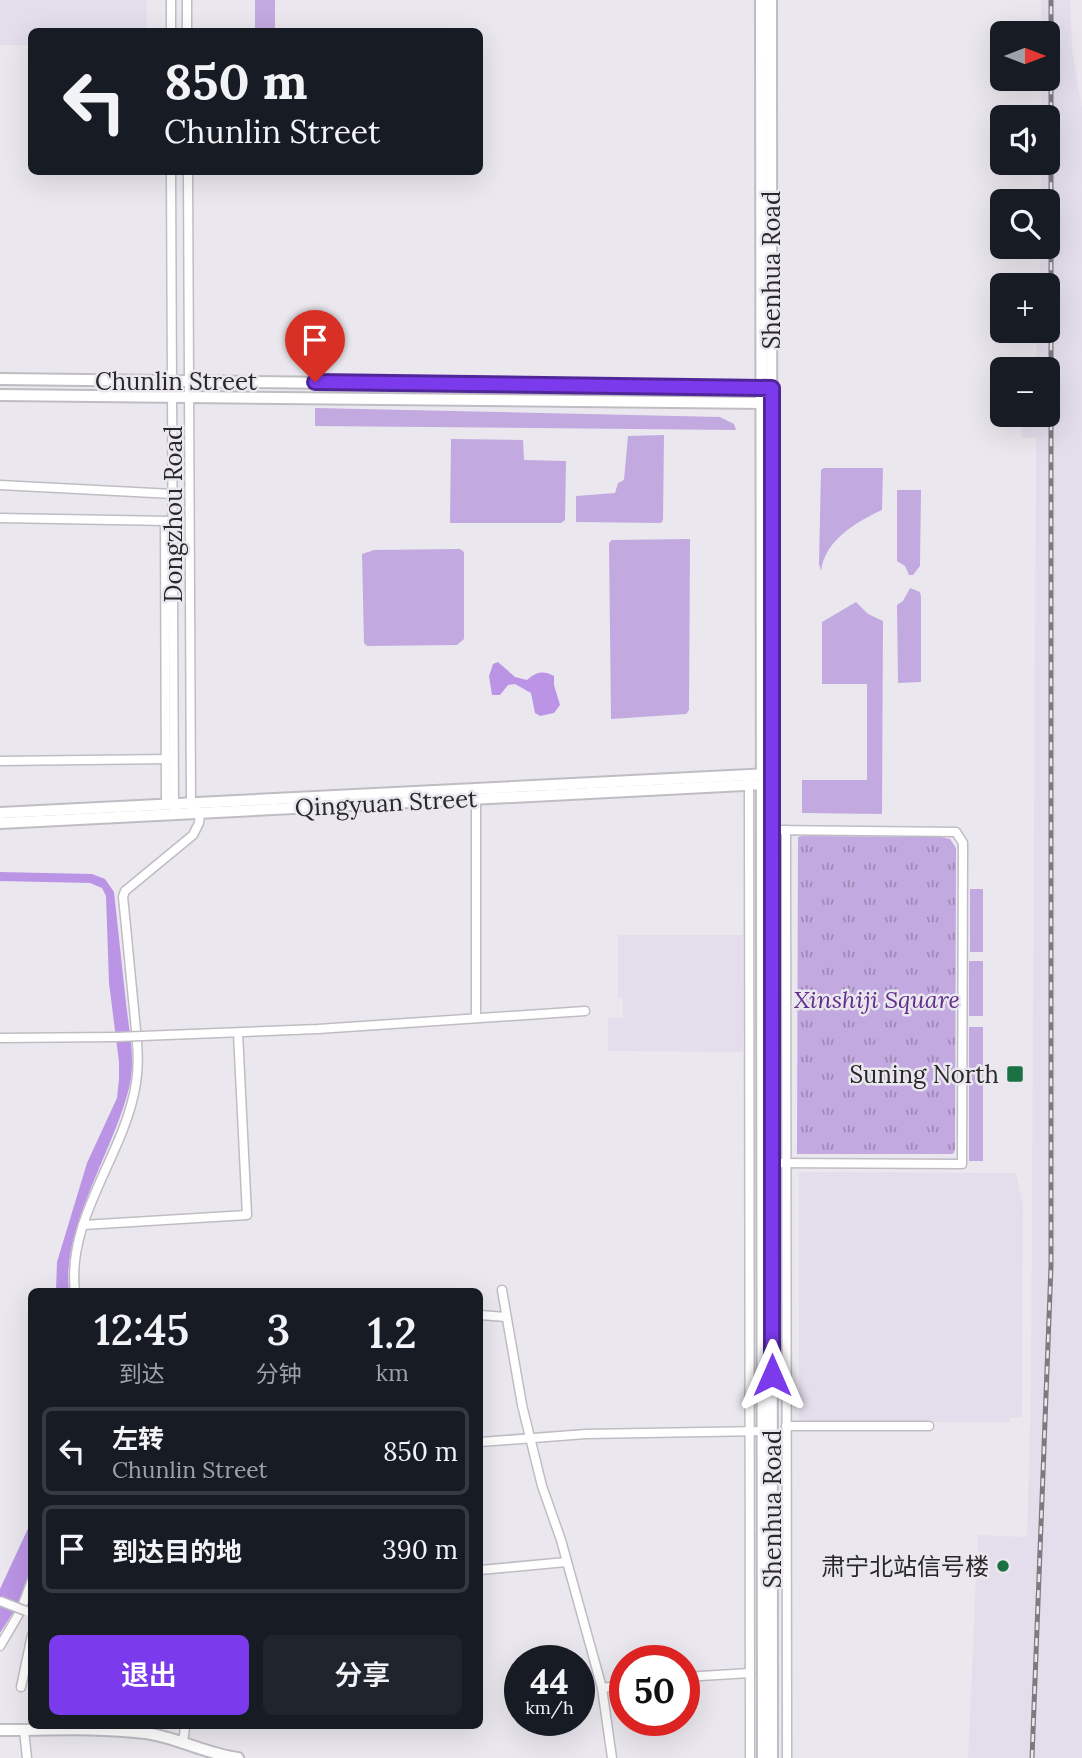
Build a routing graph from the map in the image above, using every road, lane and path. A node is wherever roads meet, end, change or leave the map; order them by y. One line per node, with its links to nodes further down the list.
1 (170, 0): 5 (street)
2 (187, 0): 6 (street)
3 (761, 0): 12 (main road, Shenhua Road)
4 (771, 0): 12 (main road, Shenhua Road)
5 (171, 28)
6 (187, 28)
7 (171, 175): 10 (street, Dongzhou Road)
8 (188, 175): 11 (street, Dongzhou Road)
9 (0, 379): 10 (main road, Chunlin Street)
10 (172, 381): 11 (main road, Chunlin Street); 14 (street, Dongzhou Road)
11 (189, 381): 12 (main road, Chunlin Street); 15 (street, Dongzhou Road)
12 (767, 388): 16 (main road, Shenhua Road)
13 (0, 395): 14 (main road, Chunlin Street)
14 (172, 396): 15 (main road, Chunlin Street); 18 (street, Dongzhou Road)
15 (189, 396): 16 (main road, Chunlin Street); 27 (street, Dongzhou Road)
16 (767, 403): 23 (main road, Shenhua Road)
17 (0, 485): 18 (street)
18 (173, 494): 20 (street, Dongzhou Road)
19 (0, 518): 20 (street)
20 (169, 521): 21 (street, Dongzhou Road)
21 (170, 759): 22 (street); 26 (street, Dongzhou Road)
22 (0, 761)
23 (767, 779): 24 (main road, Qingyuan Street); 27 (main road, Qingyuan Street); 30 (main road, Shenhua Road); 46 (main road, Shenhua Road)
24 (749, 785): 25 (main road, Qingyuan Street); 45 (street)
25 (476, 799): 27 (main road, Qingyuan Street); 33 (street)
26 (172, 808): 27 (main road, Qingyuan Street); 28 (main road, Qingyuan Street); 29 (main road, Qingyuan Street)
27 (194, 810): 38 (street)
28 (0, 813)
29 (0, 823)
30 (772, 830): 31 (street); 36 (main road, Shenhua Road)
31 (786, 830): 37 (street); 37 (street)
32 (585, 1011): 33 (street)
33 (476, 1018): 34 (street)
34 (237, 1033): 35 (street, bridge); 38 (street)
35 (0, 1038)
36 (772, 1163): 37 (street); 69 (main road, Shenhua Road)
37 (786, 1163): 43 (street)
38 (83, 1225): 39 (street)
39 (75, 1288)
40 (502, 1290): 42 (street)
41 (483, 1315): 42 (street)
42 (506, 1317): 47 (street)
43 (786, 1426): 44 (street); 70 (street)
44 (929, 1426)
45 (750, 1431): 46 (street); 47 (street); 56 (street)
46 (762, 1431): 68 (main road, Shenhua Road)
47 (530, 1439): 48 (street); 49 (street)
48 (483, 1442)
49 (566, 1562): 50 (street); 60 (street)
50 (483, 1570)
51 (28, 1591): 54 (street)
52 (0, 1601): 53 (street, bridge)
53 (28, 1612)
54 (0, 1646)
55 (28, 1654): 59 (street)
56 (750, 1673): 57 (street); 67 (street)
57 (700, 1676)
58 (609, 1687): 60 (street)
59 (21, 1688)
60 (602, 1688): 66 (street)
61 (0, 1730): 62 (main road)
62 (24, 1730): 63 (main road); 64 (street)
63 (185, 1732): 65 (main road)
64 (27, 1758)
65 (238, 1758)
66 (612, 1758)
67 (750, 1758)
68 (763, 1758)
69 (772, 1758)
70 (787, 1758)

